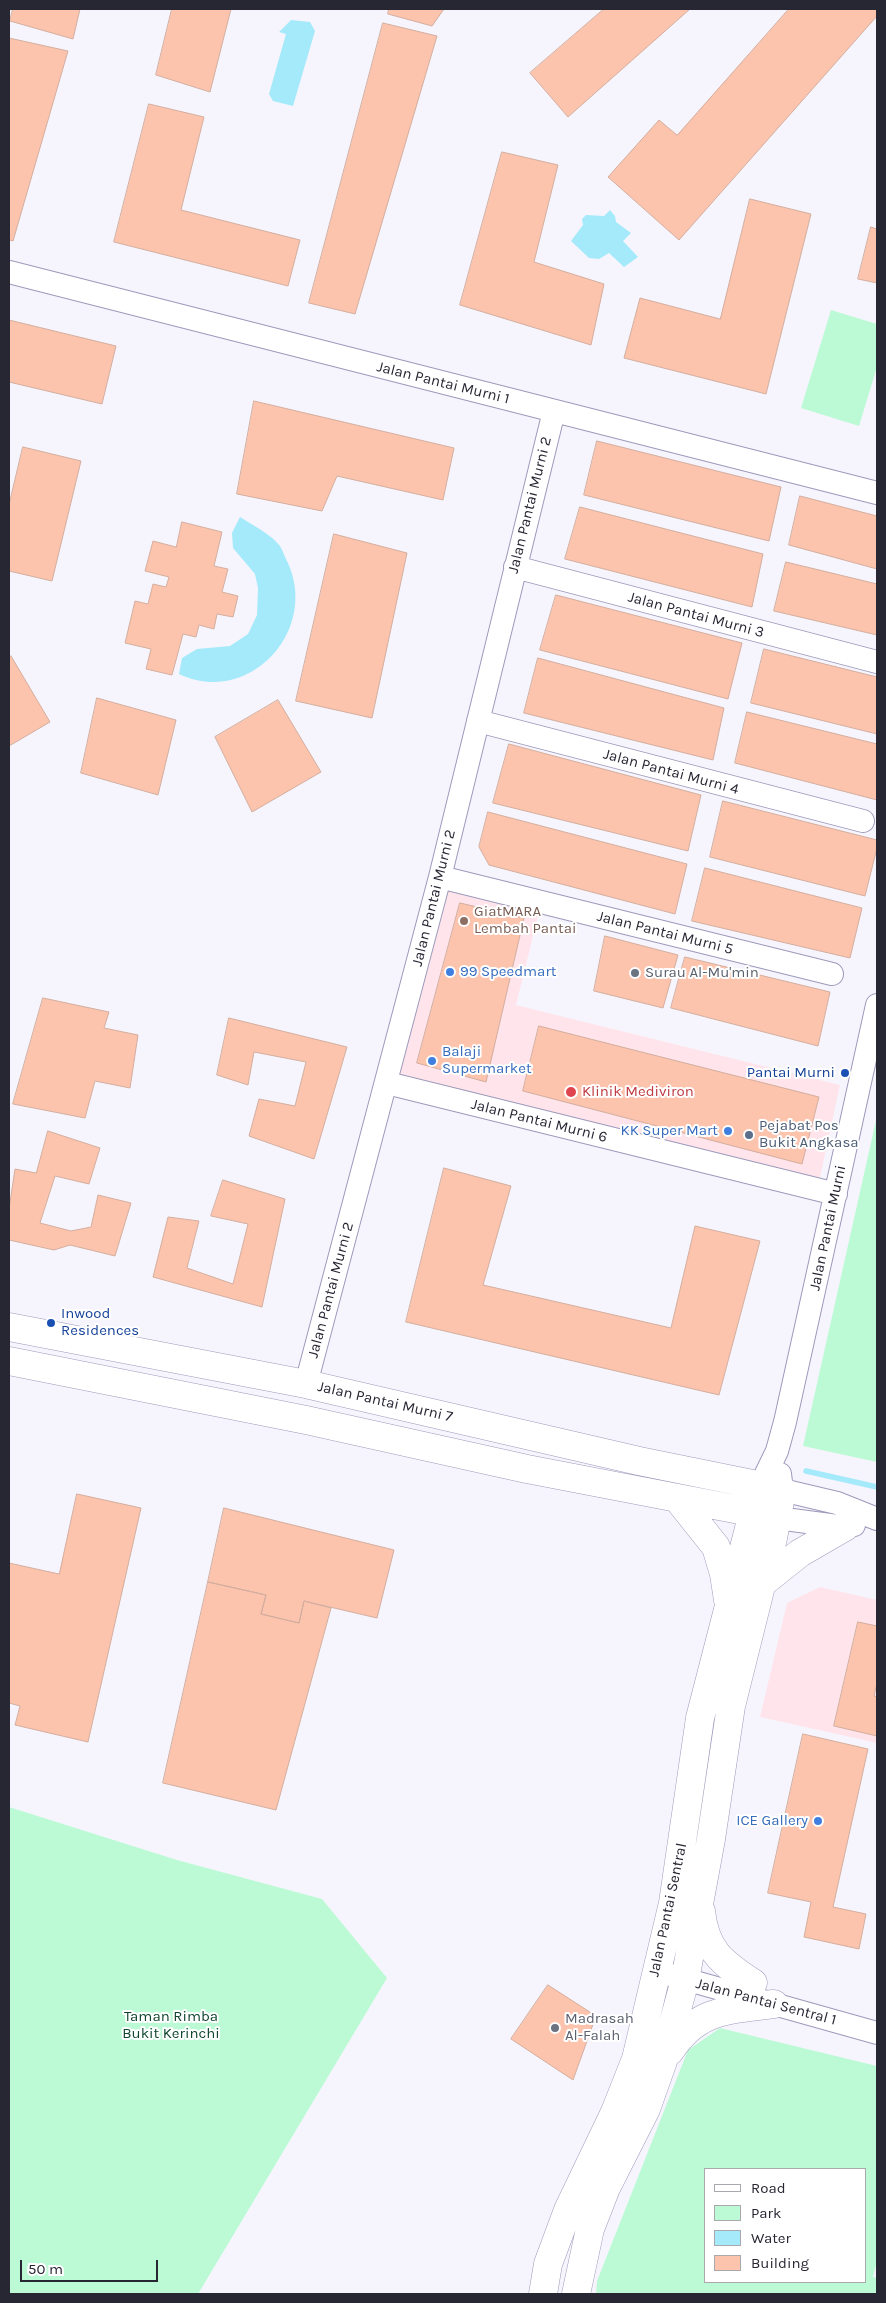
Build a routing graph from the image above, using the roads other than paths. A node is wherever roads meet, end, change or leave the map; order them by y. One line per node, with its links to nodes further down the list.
1 (9, 272): 2 (street, Jalan Pantai Murni 1)
2 (554, 411): 3 (street, Jalan Pantai Murni 1); 4 (street, Jalan Pantai Murni 2)
3 (877, 493)
4 (515, 567): 5 (street, Jalan Pantai Murni 3); 6 (street, Jalan Pantai Murni 2)
5 (877, 662)
6 (478, 721): 7 (street, Jalan Pantai Murni 4); 8 (street, Jalan Pantai Murni 2)
7 (863, 821)
8 (440, 877): 9 (street, Jalan Pantai Murni 5); 11 (street, Jalan Pantai Murni 2)
9 (832, 974)
10 (877, 1005): 12 (street, Jalan Pantai Murni)
11 (387, 1083): 12 (street, Jalan Pantai Murni 6); 15 (street, Jalan Pantai Murni 2)
12 (836, 1194): 16 (street, Jalan Pantai Murni)
13 (9, 1327): 15 (main road, Jalan Pantai Murni 7)
14 (9, 1361): 17 (main road)
15 (306, 1384): 16 (main road, Jalan Pantai Murni 7)
16 (771, 1488): 18 (main road); 19 (street)
17 (677, 1498): 18 (main road); 22 (main road)
18 (765, 1515): 20 (street); 21 (main road, Jalan Pantai Sentral); 22 (main road, Jalan Pantai Sentral)
19 (877, 1520): 20 (street)
20 (846, 1527): 21 (main road)
21 (761, 1584): 23 (main road, Jalan Pantai Sentral)
22 (728, 1606): 24 (main road, Jalan Pantai Sentral)
23 (699, 1897): 25 (main road, Jalan Pantai Sentral); 26 (main road)
24 (657, 1964): 25 (street, Jalan Pantai Sentral 1); 31 (main road, Jalan Pantai Sentral)
25 (687, 1972): 26 (street, Jalan Pantai Sentral 1); 27 (street, Jalan Pantai Sentral 1); 30 (main road, Jalan Pantai Sentral)
26 (753, 1983): 28 (street, Jalan Pantai Sentral 1)
27 (774, 2004): 29 (street, Jalan Pantai Sentral 1); 30 (main road)
28 (877, 2017)
29 (877, 2032)
30 (663, 2061): 32 (main road, Jalan Pantai Sentral)
31 (548, 2264): 32 (main road); 33 (main road, Jalan Pantai Sentral)
32 (578, 2283)
33 (543, 2294)

